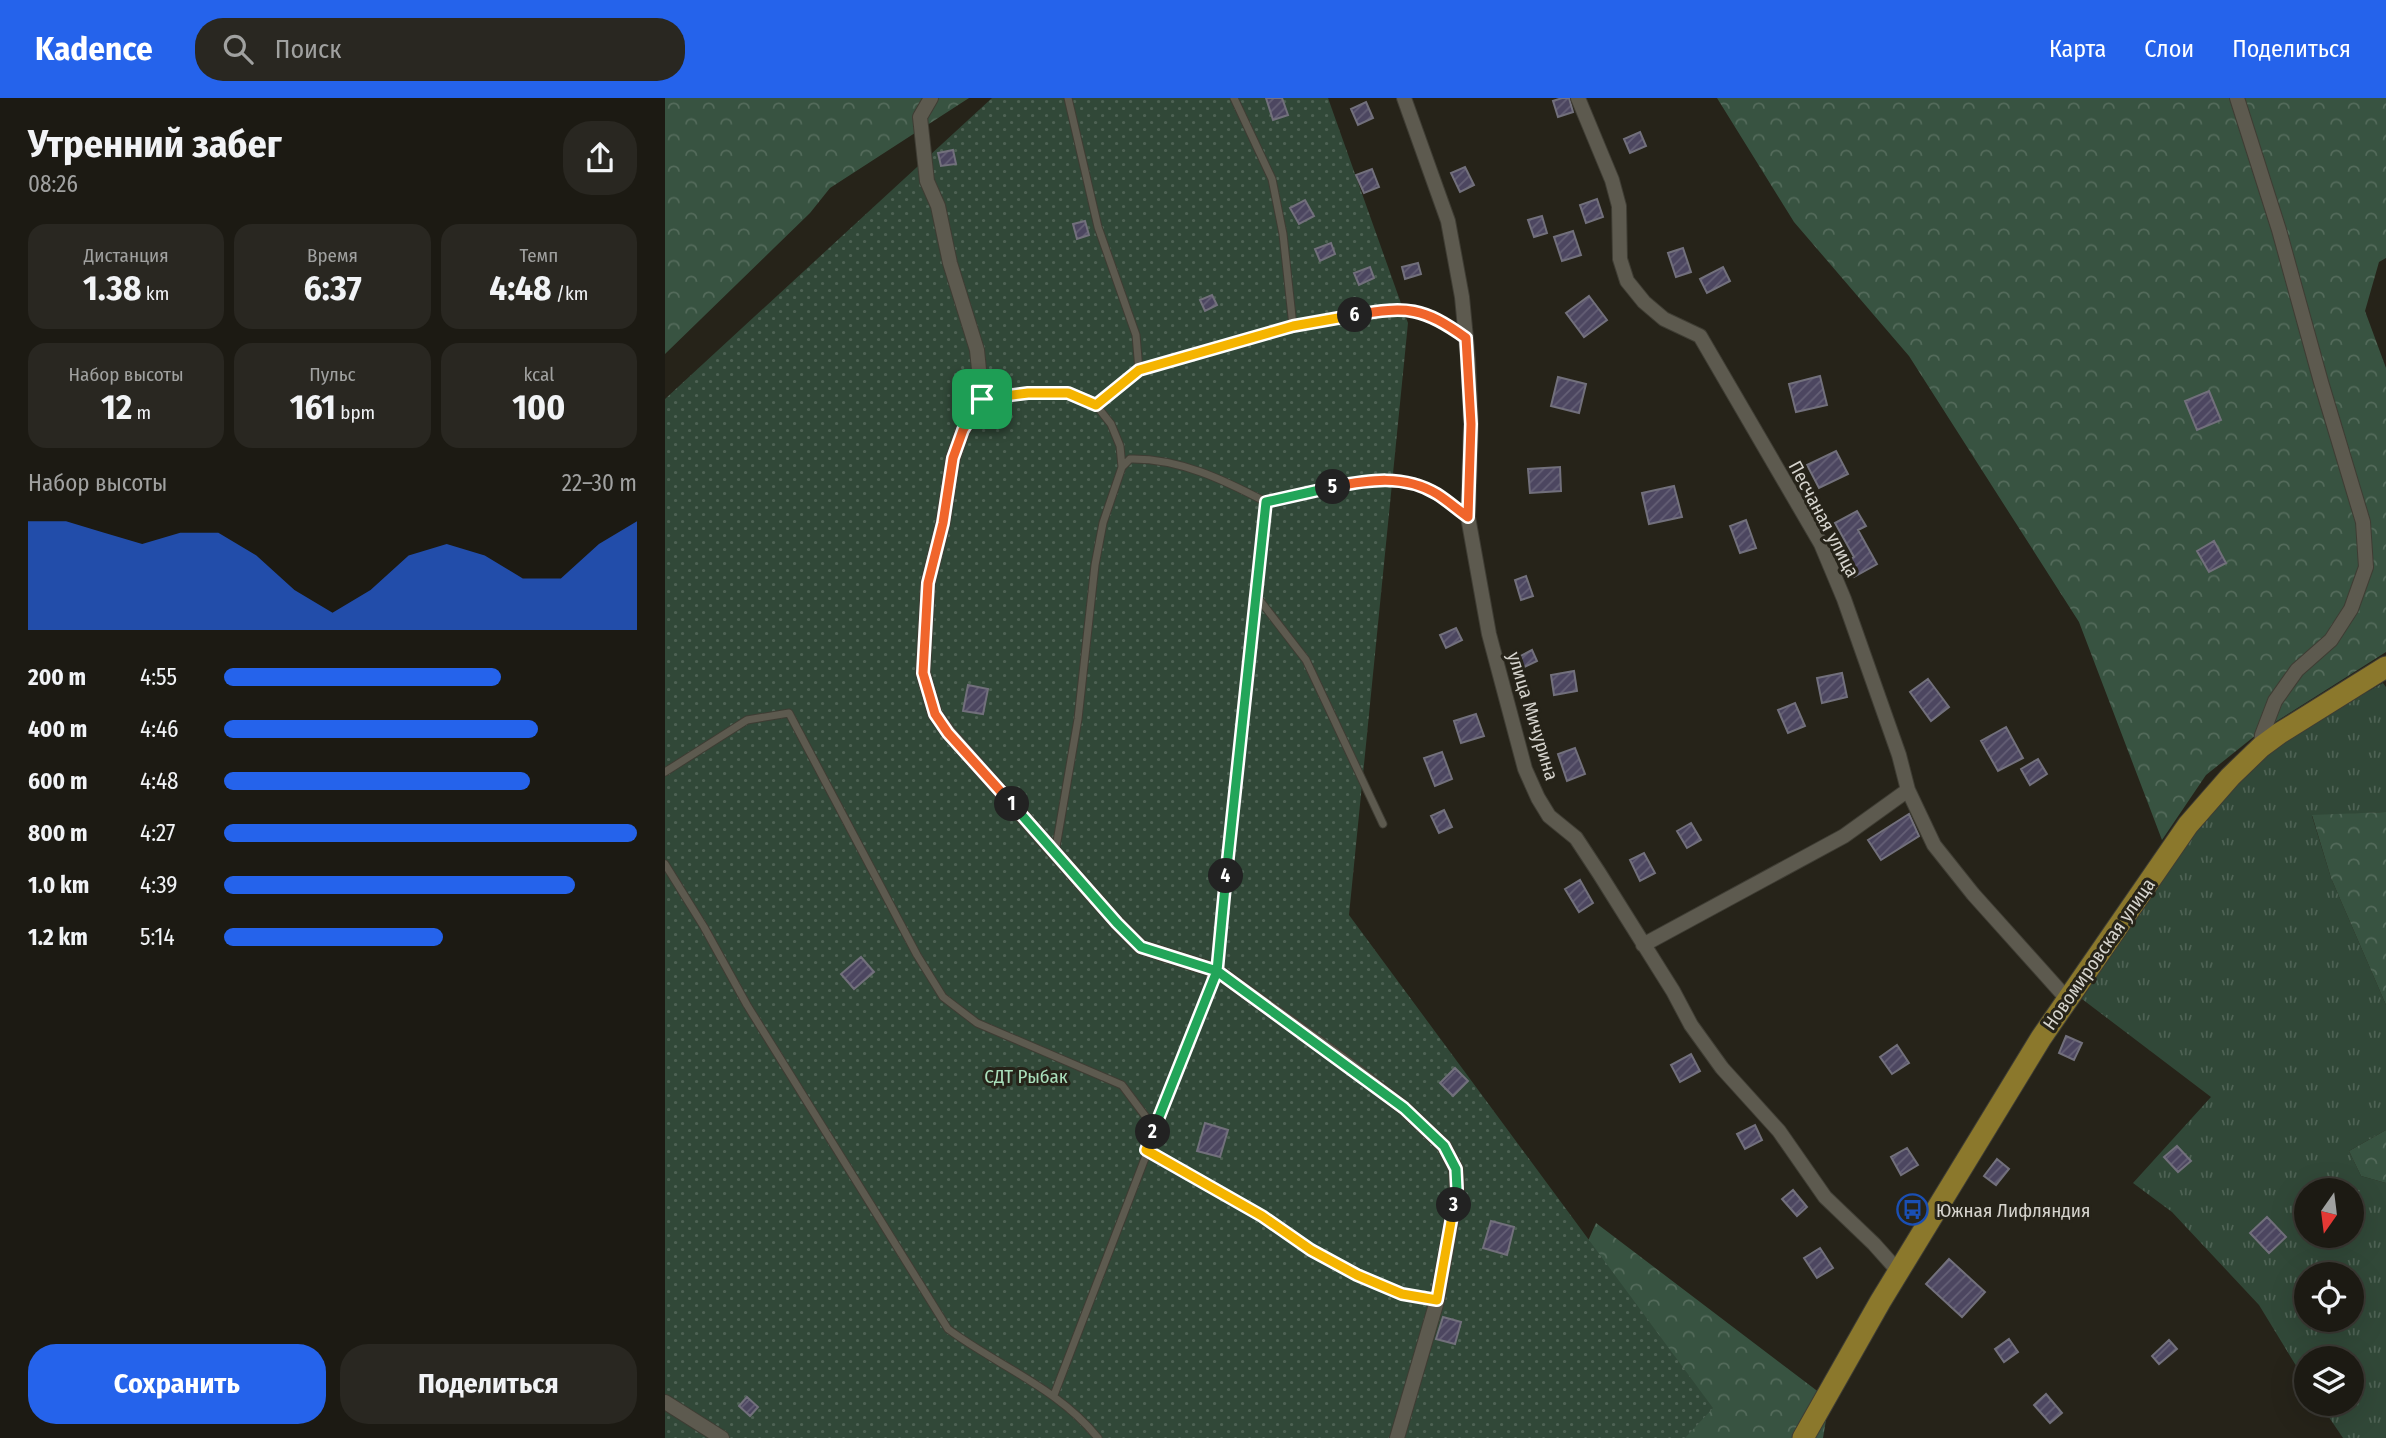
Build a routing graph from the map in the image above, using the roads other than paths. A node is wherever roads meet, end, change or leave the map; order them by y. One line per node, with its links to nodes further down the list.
1 (931, 98): 10 (street)
2 (1068, 98): 9 (lane)
3 (1234, 98): 7 (lane)
4 (1404, 98): 8 (street, улица Мичурина)
5 (1578, 98): 19 (street, Песчаная улица)
6 (2237, 98): 17 (street)
7 (1293, 326): 8 (lane); 9 (lane)
8 (1466, 338): 14 (street, улица Мичурина)
9 (1139, 370): 11 (lane)
10 (982, 399): 11 (lane); 21 (street)
11 (1096, 405): 12 (lane)
12 (1122, 467): 13 (lane); 21 (lane)
13 (1266, 502): 14 (lane); 15 (lane)
14 (1468, 517): 23 (street, улица Мичурина)
15 (1255, 594): 20 (lane); 24 (lane)
16 (2386, 667): 17 (main road, Новомировская улица)
17 (2261, 747): 25 (main road, Новомировская улица)
18 (665, 772): 26 (lane)
19 (1908, 790): 23 (street); 25 (street, Песчаная улица)
20 (1383, 824)
21 (1055, 853): 24 (street)
22 (665, 864): 30 (lane)
23 (1643, 945): 28 (street, улица Мичурина)
24 (1217, 971): 26 (lane); 29 (street)
25 (2068, 1000): 28 (main road, Новомировская улица)
26 (1155, 1129): 27 (lane)
27 (1146, 1150): 29 (lane); 30 (lane)
28 (1899, 1272): 35 (main road, Новомировская улица)
29 (1437, 1300): 34 (street)
30 (1054, 1395): 33 (lane)
31 (665, 1402): 32 (street)
32 (722, 1438)
33 (1098, 1438)
34 (1397, 1438)
35 (1803, 1438)

